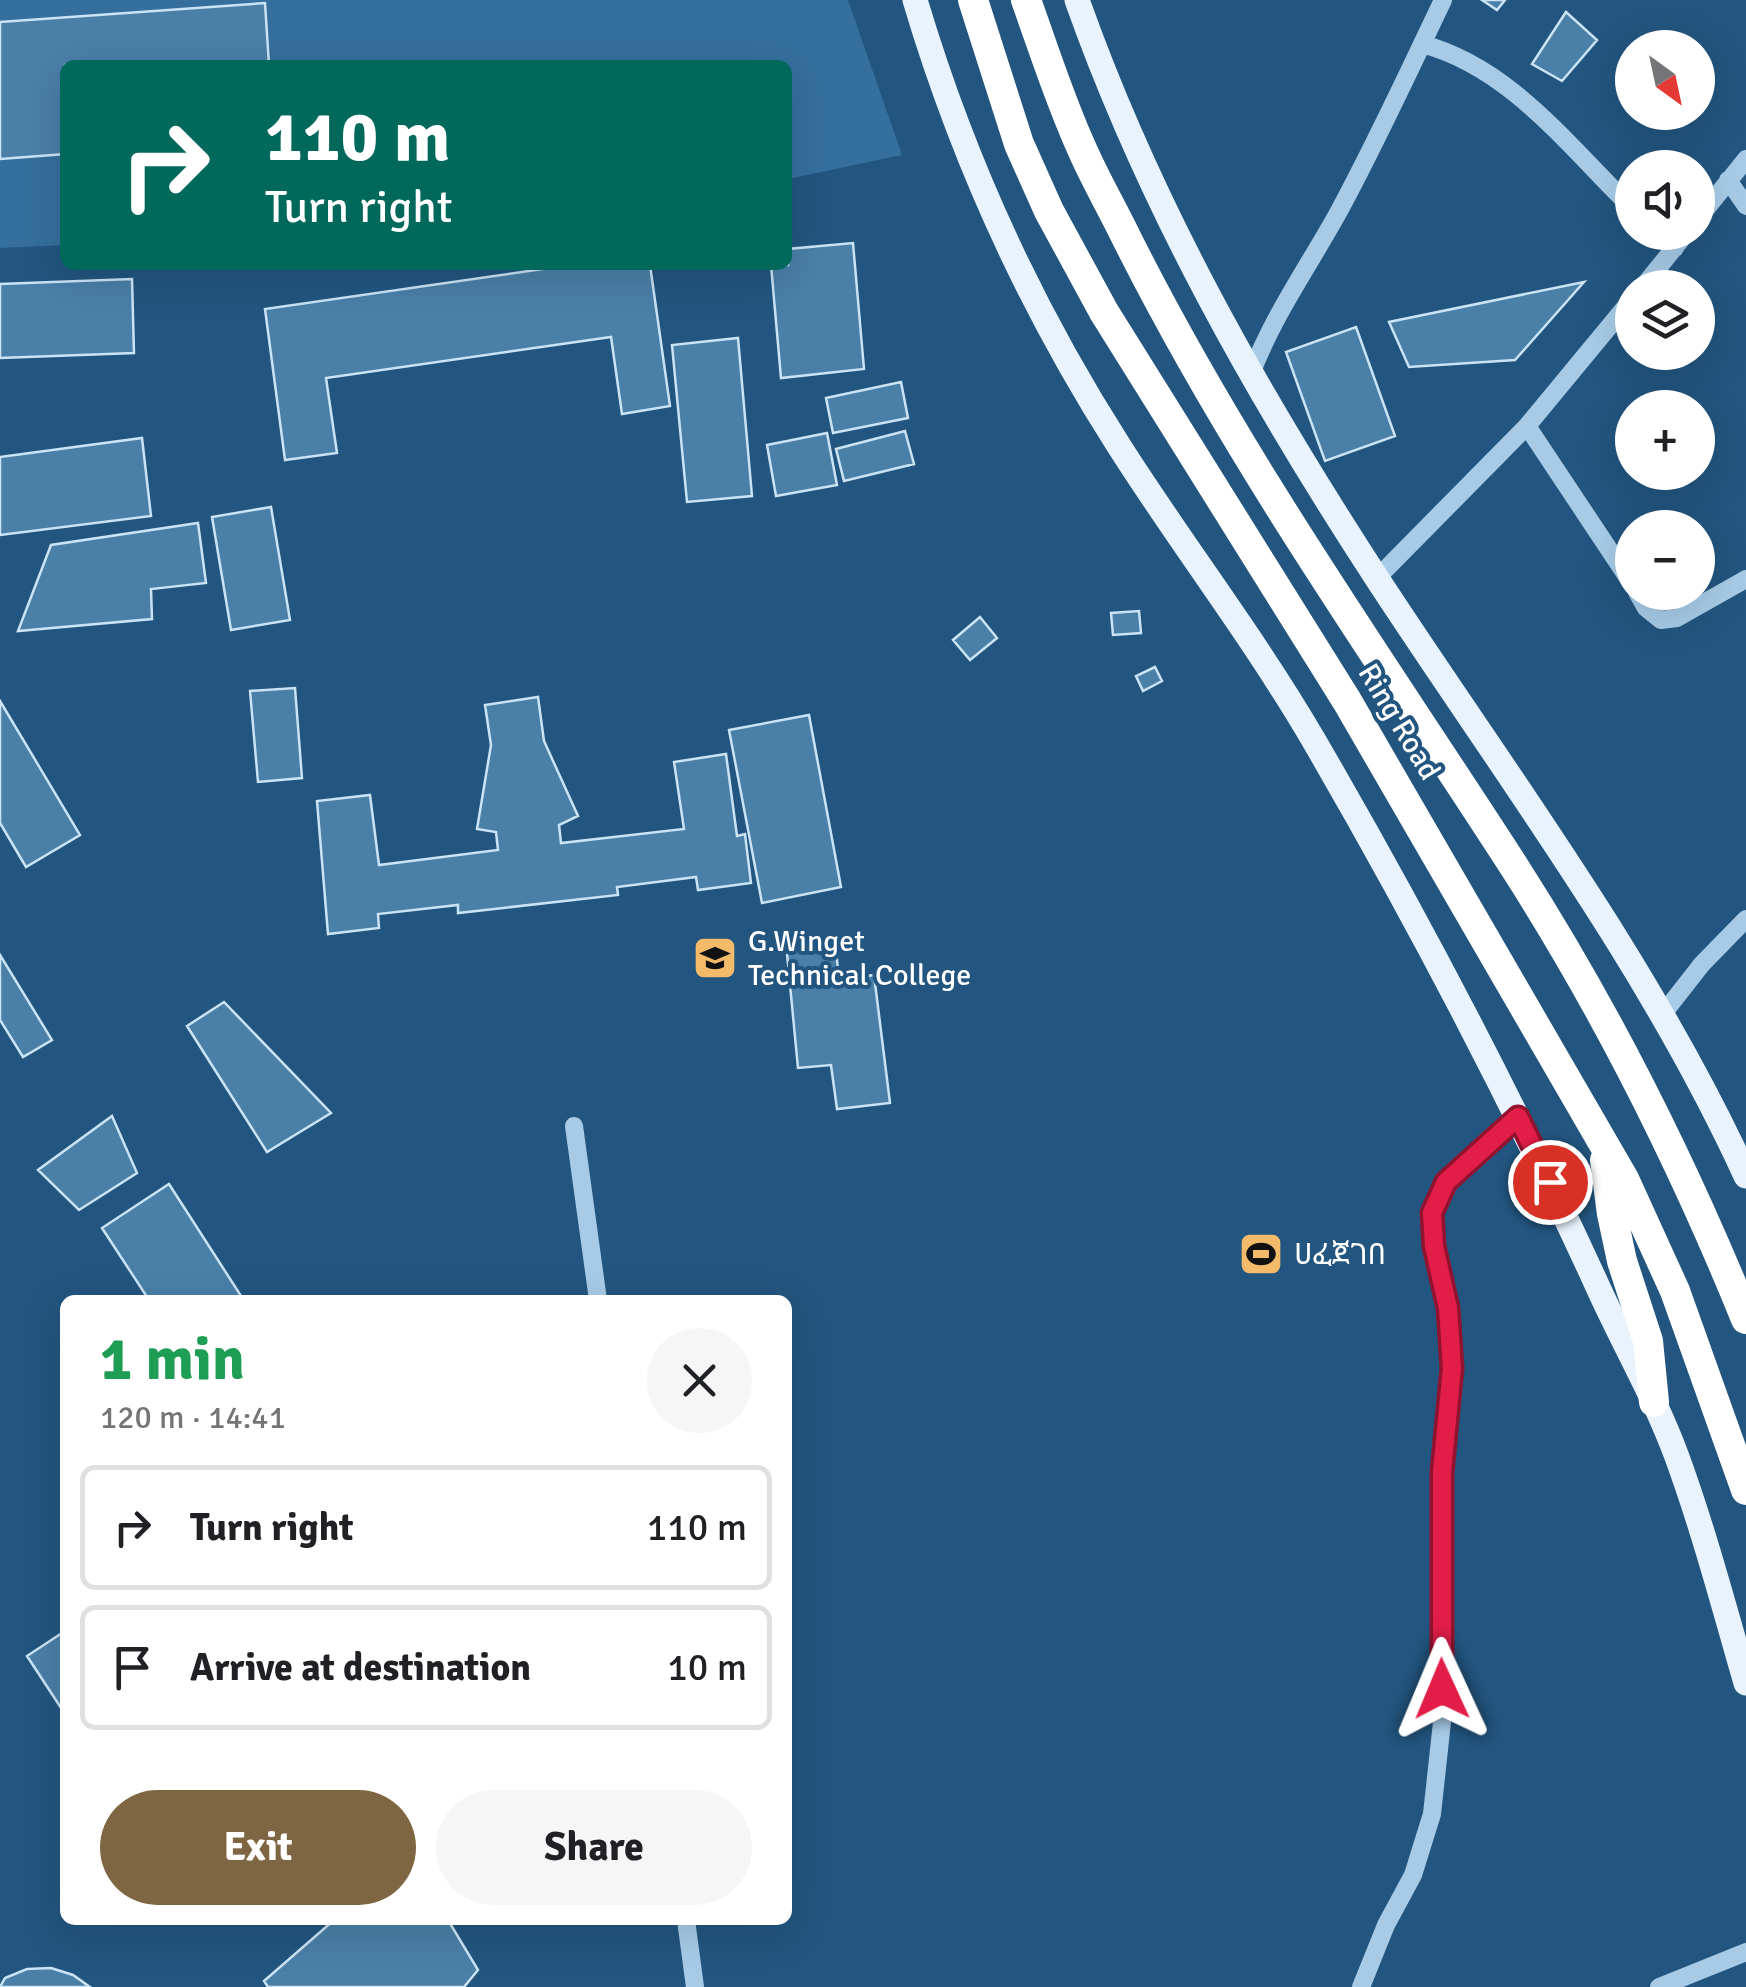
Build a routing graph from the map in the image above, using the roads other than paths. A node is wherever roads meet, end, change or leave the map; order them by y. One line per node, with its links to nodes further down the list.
1 (914, 0): 25 (main road)
2 (973, 0): 27 (highway, Ring Road)
3 (1026, 0): 30 (highway, Ring Road)
4 (1077, 0): 15 (main road)
5 (1443, 0): 6 (street)
6 (1422, 44): 9 (street); 15 (street)
7 (1746, 159): 8 (street)
8 (1728, 180): 10 (street); 11 (street)
9 (1615, 191)
10 (1715, 197)
11 (1746, 206)
12 (1672, 250): 13 (street)
13 (1656, 270)
14 (1615, 320): 16 (street)
15 (1251, 374): 18 (main road)
16 (1527, 426): 17 (street); 18 (street)
17 (1615, 558)
18 (1378, 578): 24 (main road)
19 (1746, 579): 20 (street)
20 (1715, 597)
21 (1648, 610): 22 (street)
22 (1691, 610)
23 (1746, 919): 24 (street)
24 (1662, 1015): 28 (main road)
25 (1518, 1117): 31 (main road); 37 (street)
26 (574, 1126): 29 (street)
27 (1603, 1142): 31 (highway); 32 (highway, Ring Road)
28 (1746, 1176)
29 (597, 1295)
30 (1746, 1319)
31 (1654, 1402): 33 (main road)
32 (1746, 1490)
33 (1746, 1684)
34 (687, 1925): 36 (street)
35 (1746, 1952): 38 (street)
36 (695, 1987)
37 (1361, 1987)
38 (1660, 1987)

